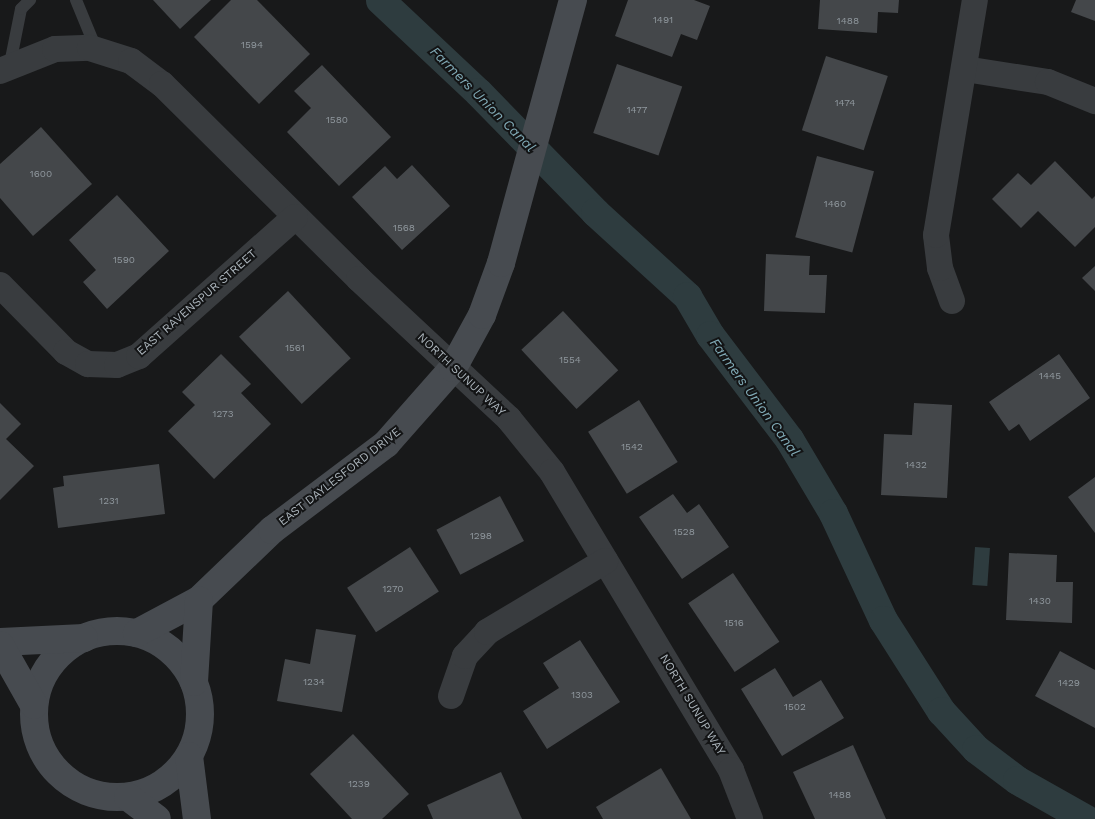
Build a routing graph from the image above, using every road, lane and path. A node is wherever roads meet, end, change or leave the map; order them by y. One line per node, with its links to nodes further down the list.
1 (30, 0): 6 (lane)
2 (76, 0): 5 (lane)
3 (573, 0): 12 (street, EAST DAYLESFORD DRIVE)
4 (976, 0): 7 (street)
5 (97, 51): 6 (street, NORTH SUNUP WAY); 9 (street, NORTH SUNUP WAY)
6 (5, 68)
7 (965, 69): 8 (street); 11 (street)
8 (1095, 101)
9 (295, 216): 10 (street, EAST RAVENSPUR STREET); 12 (street, NORTH SUNUP WAY)
10 (0, 285)
11 (952, 301)
12 (453, 368): 13 (street, NORTH SUNUP WAY); 14 (street, EAST DAYLESFORD DRIVE)
13 (605, 561): 19 (street); 25 (street, NORTH SUNUP WAY)
14 (199, 600): 15 (street, EAST DAYLESFORD DRIVE); 18 (street)
15 (137, 634): 16 (street); 18 (street)
16 (84, 638): 17 (street); 20 (street)
17 (0, 644): 20 (street)
18 (194, 682): 21 (street)
19 (451, 696)
20 (34, 705): 22 (street)
21 (189, 756): 22 (street); 24 (street)
22 (128, 797): 23 (street)
23 (157, 819)
24 (197, 819)
25 (750, 819)

